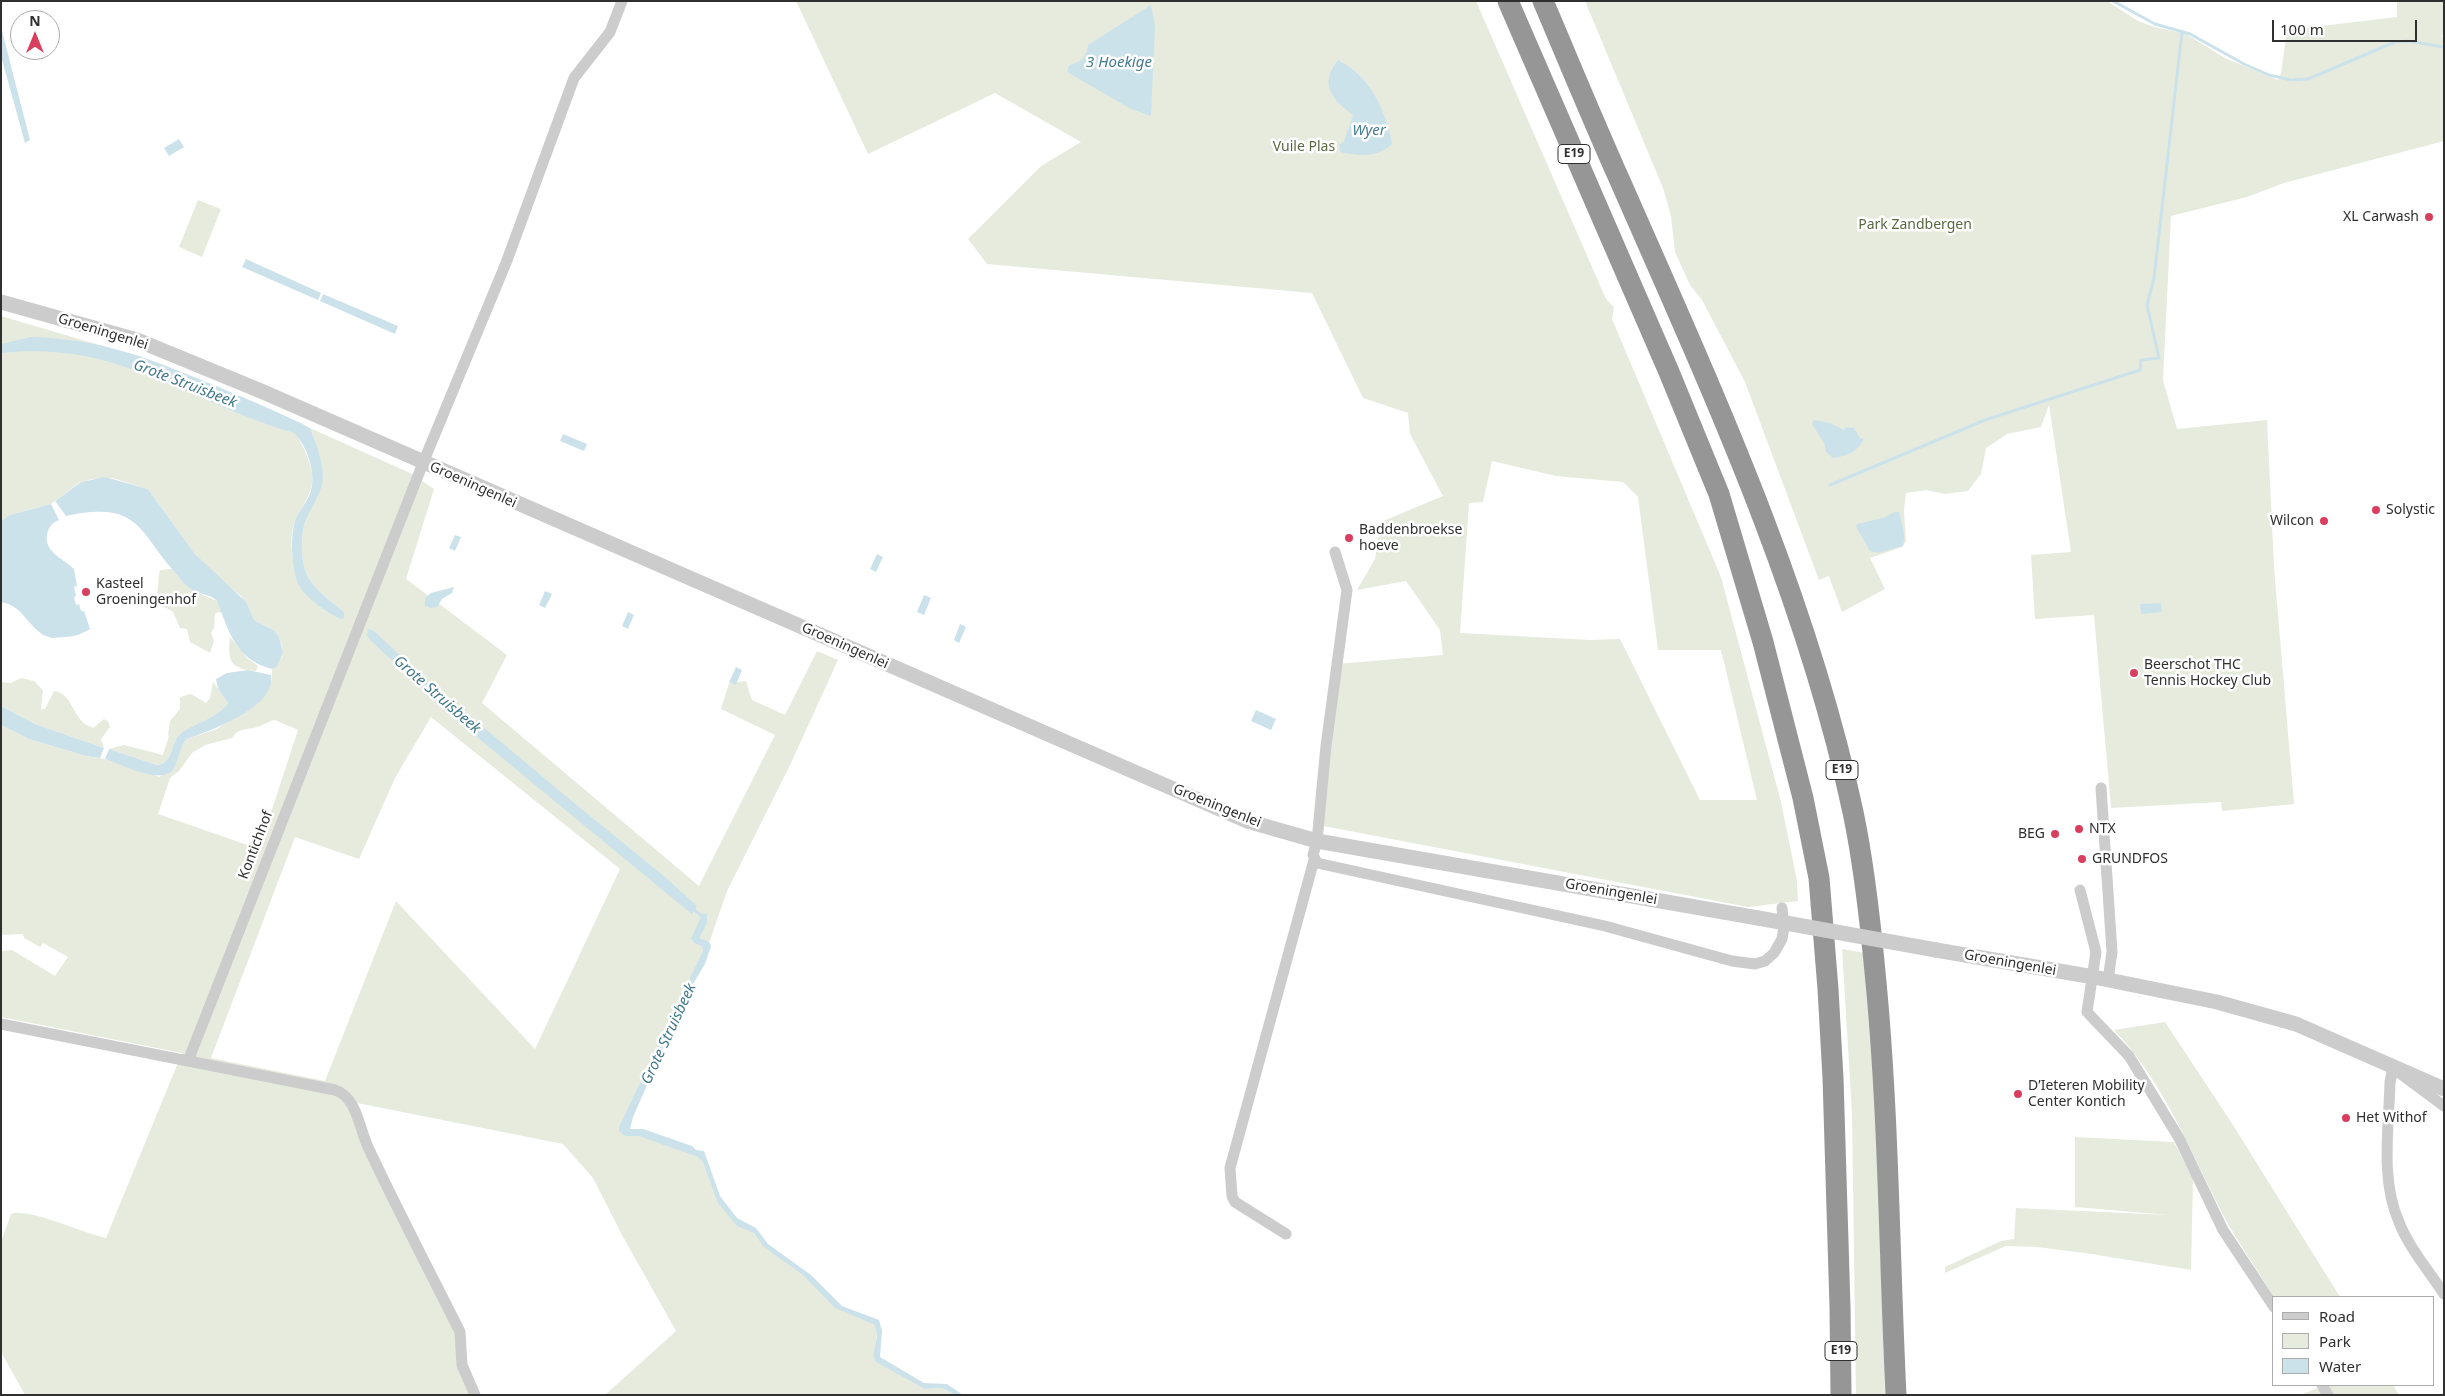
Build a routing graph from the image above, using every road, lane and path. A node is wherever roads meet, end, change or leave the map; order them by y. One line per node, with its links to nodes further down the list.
1 (622, 1): 5 (street, Groeningenlei)
2 (1508, 1): 22 (highway, E19)
3 (1544, 1): 23 (highway, E19)
4 (1, 302): 5 (street, Groeningenlei)
5 (423, 463): 8 (street, Groeningenlei); 14 (street, Kontichhof)
6 (1336, 552): 8 (street)
7 (2101, 788): 12 (street)
8 (1317, 841): 9 (street); 12 (street, Groeningenlei, bridge)
9 (1314, 860): 11 (street); 18 (street)
10 (2080, 890): 12 (street)
11 (1782, 908)
12 (2101, 979): 15 (street, Groeningenlei); 20 (street)
13 (1, 1024): 14 (street)
14 (188, 1061): 21 (street)
15 (2393, 1068): 16 (street, Groeningenlei); 17 (street, Groeningenlei); 19 (street)
16 (2444, 1089)
17 (2444, 1106)
18 (1286, 1234)
19 (2444, 1294)
20 (2272, 1304)
21 (475, 1395)
22 (1841, 1395)
23 (1896, 1395)

